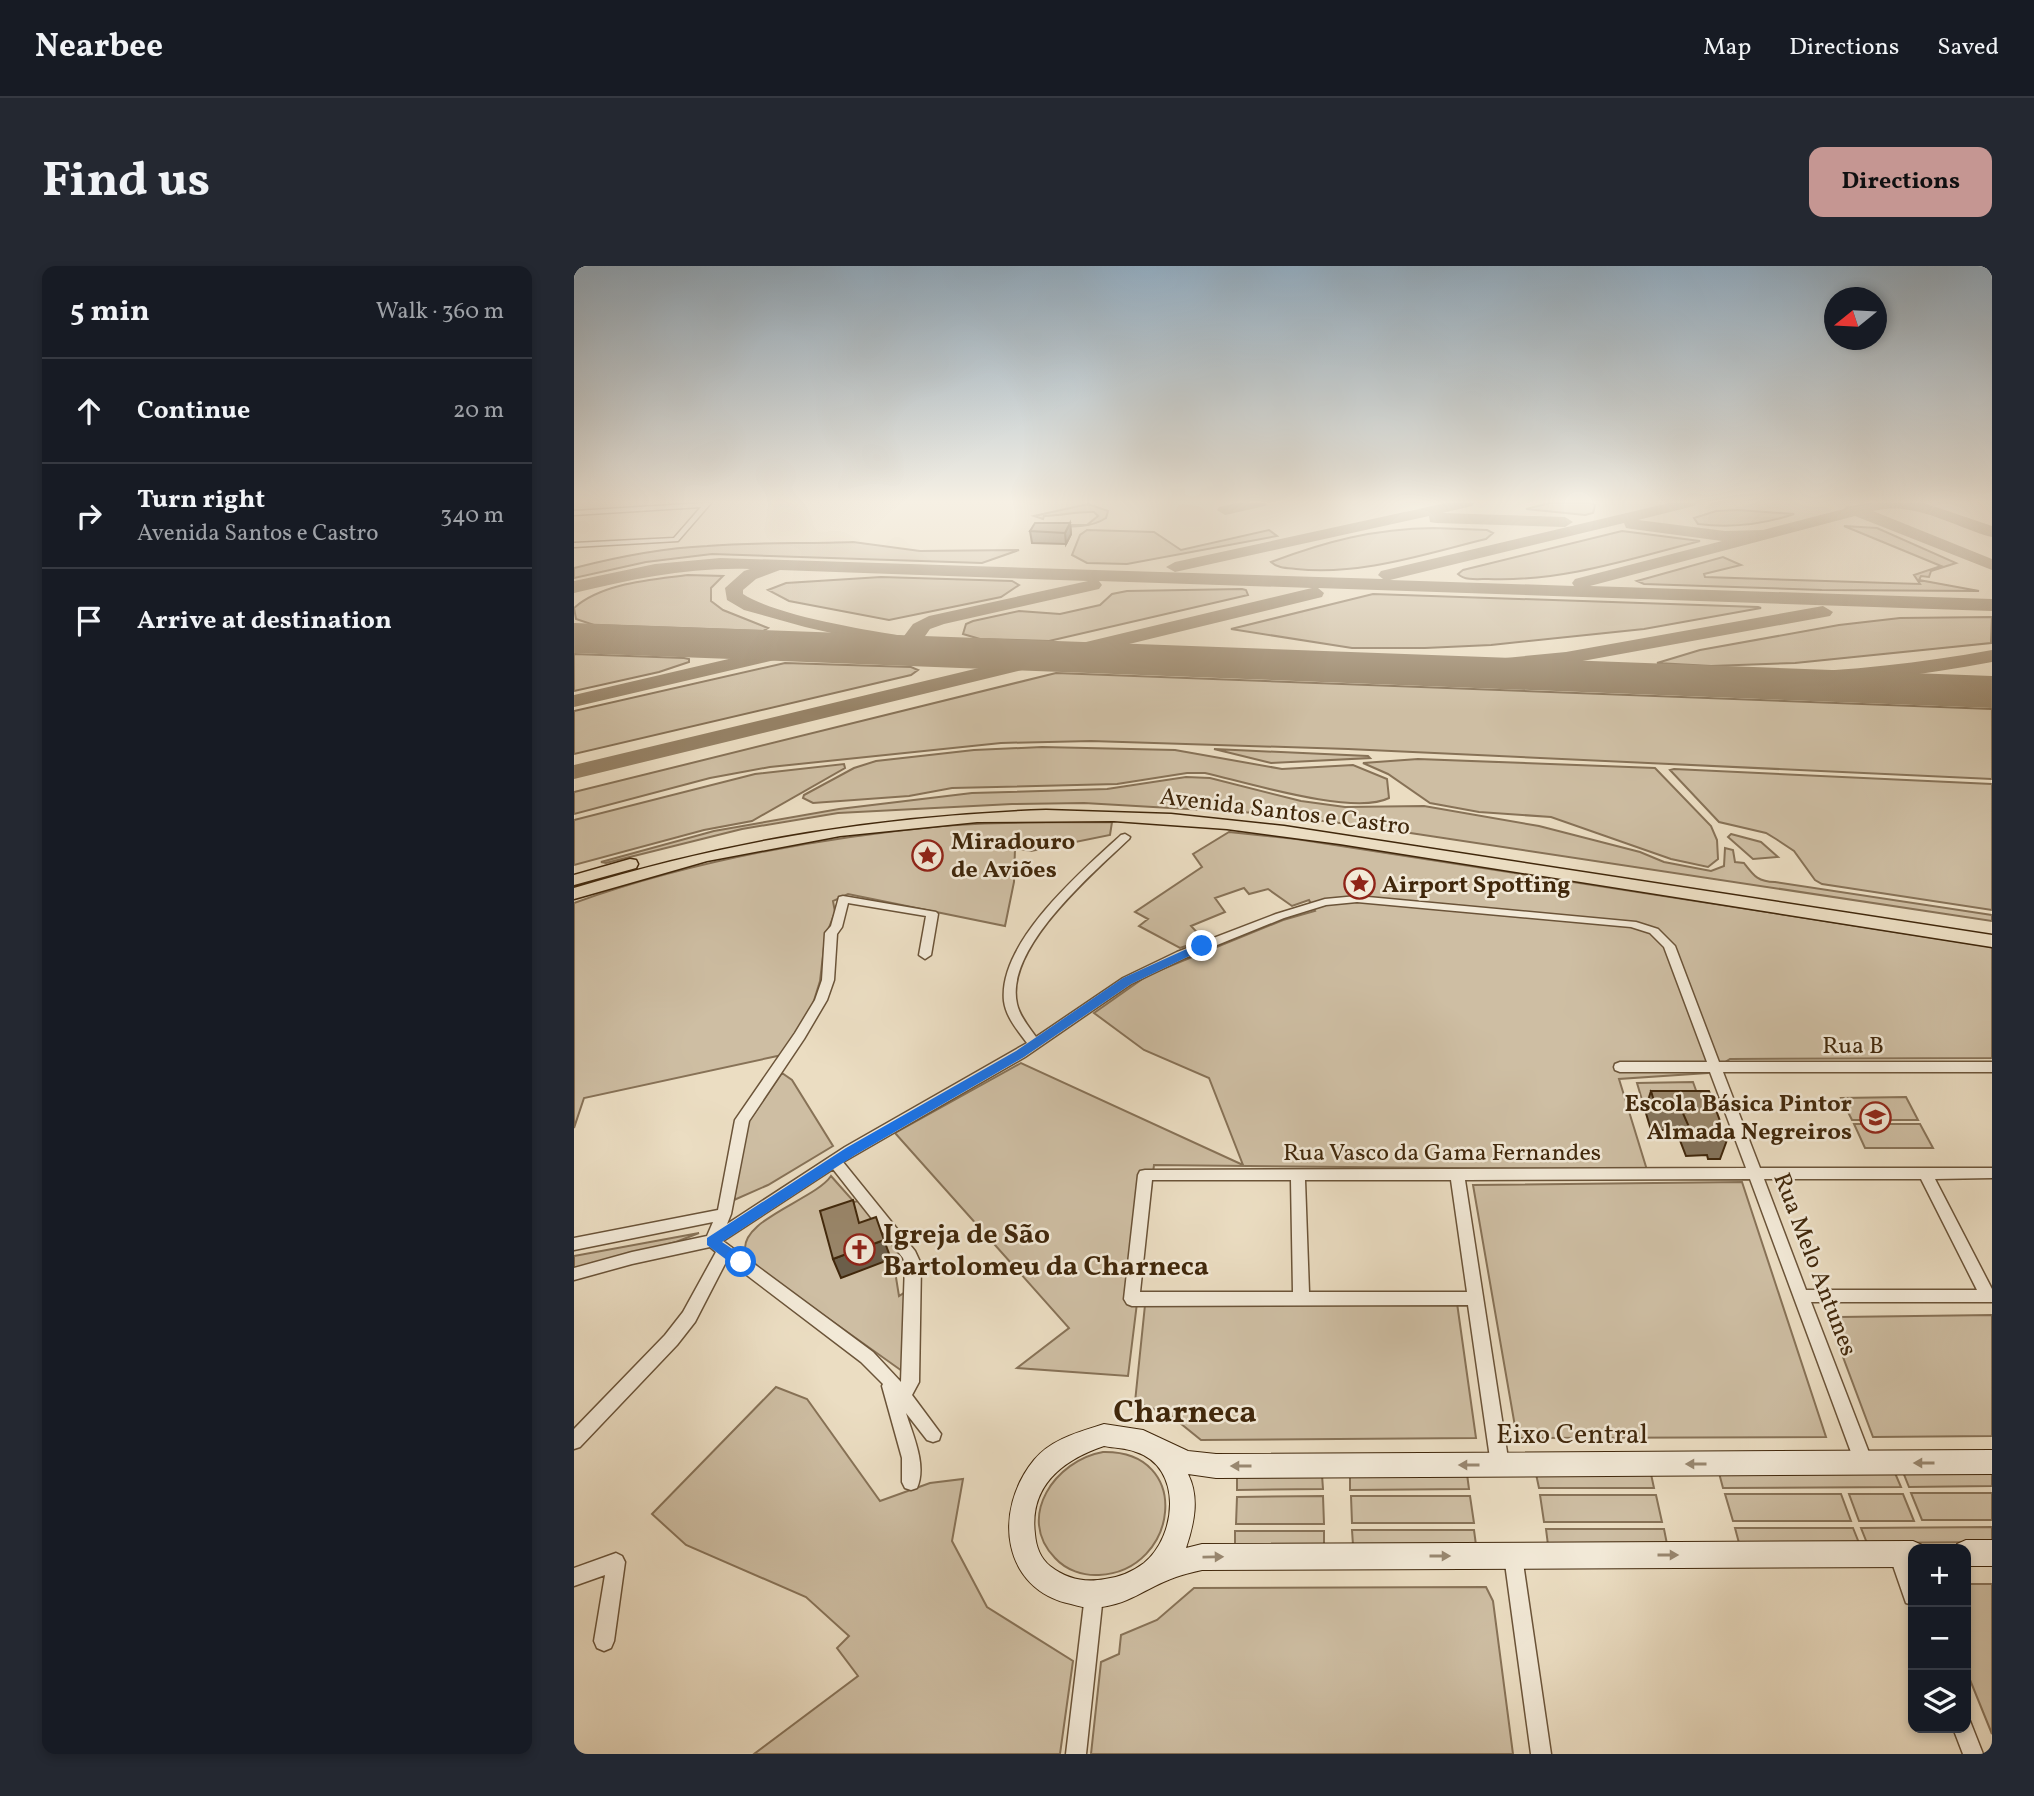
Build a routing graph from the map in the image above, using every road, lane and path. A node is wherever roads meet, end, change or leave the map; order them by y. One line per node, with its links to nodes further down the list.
1 (1125, 837): 7 (street)
2 (574, 880): 4 (main road, Avenida Santos e Castro)
3 (574, 894): 5 (main road, Avenida Santos e Castro)
4 (1992, 928)
5 (1992, 941)
6 (925, 955): 18 (street)
7 (1035, 1044): 10 (street, Rua Melo Antunes); 11 (street)
8 (1620, 1067): 10 (street, Rua B)
9 (1992, 1067): 10 (street, Rua B)
10 (1714, 1068): 17 (street, Rua Melo Antunes)
11 (835, 1162): 20 (street); 27 (street)
12 (1925, 1173): 13 (street, Rua Vasco da Gama Fernandes); 17 (street, Rua Vasco da Gama Fernandes); 23 (street)
13 (1992, 1173)
14 (1145, 1175): 15 (street, Rua Vasco da Gama Fernandes); 24 (street)
15 (1298, 1175): 16 (street, Rua Vasco da Gama Fernandes); 24 (street)
16 (1457, 1175): 17 (street, Rua Vasco da Gama Fernandes); 25 (street)
17 (1754, 1175): 22 (street, Rua Melo Antunes)
18 (724, 1214): 19 (street); 20 (street)
19 (574, 1244)
20 (718, 1246): 21 (street); 26 (street); 29 (street)
21 (574, 1274)
22 (1800, 1296): 23 (street); 32 (street, Rua Melo Antunes)
23 (1990, 1296)
24 (1301, 1298): 25 (street)
25 (1475, 1298): 33 (street)
26 (889, 1379): 27 (street); 34 (street)
27 (901, 1396): 28 (street)
28 (933, 1434)
29 (574, 1441)
30 (1155, 1448): 33 (main road, Eixo Central, one-way to 30); 39 (main road); 41 (main road)
31 (1992, 1462): 32 (main road, Eixo Central, one-way to 32)
32 (1864, 1463): 33 (main road, Eixo Central, one-way to 33)
33 (1500, 1465)
34 (911, 1482)
35 (1971, 1553): 36 (main road)
36 (1992, 1553)
37 (1905, 1554): 38 (main road, one-way to 37)
38 (1513, 1556): 39 (main road, one-way to 38); 45 (street)
39 (1148, 1576): 41 (main road)
40 (574, 1577): 42 (street)
41 (1094, 1595): 44 (street)
42 (604, 1641)
43 (1965, 1733): 46 (street)
44 (1076, 1754)
45 (1541, 1754)
46 (1973, 1754)

